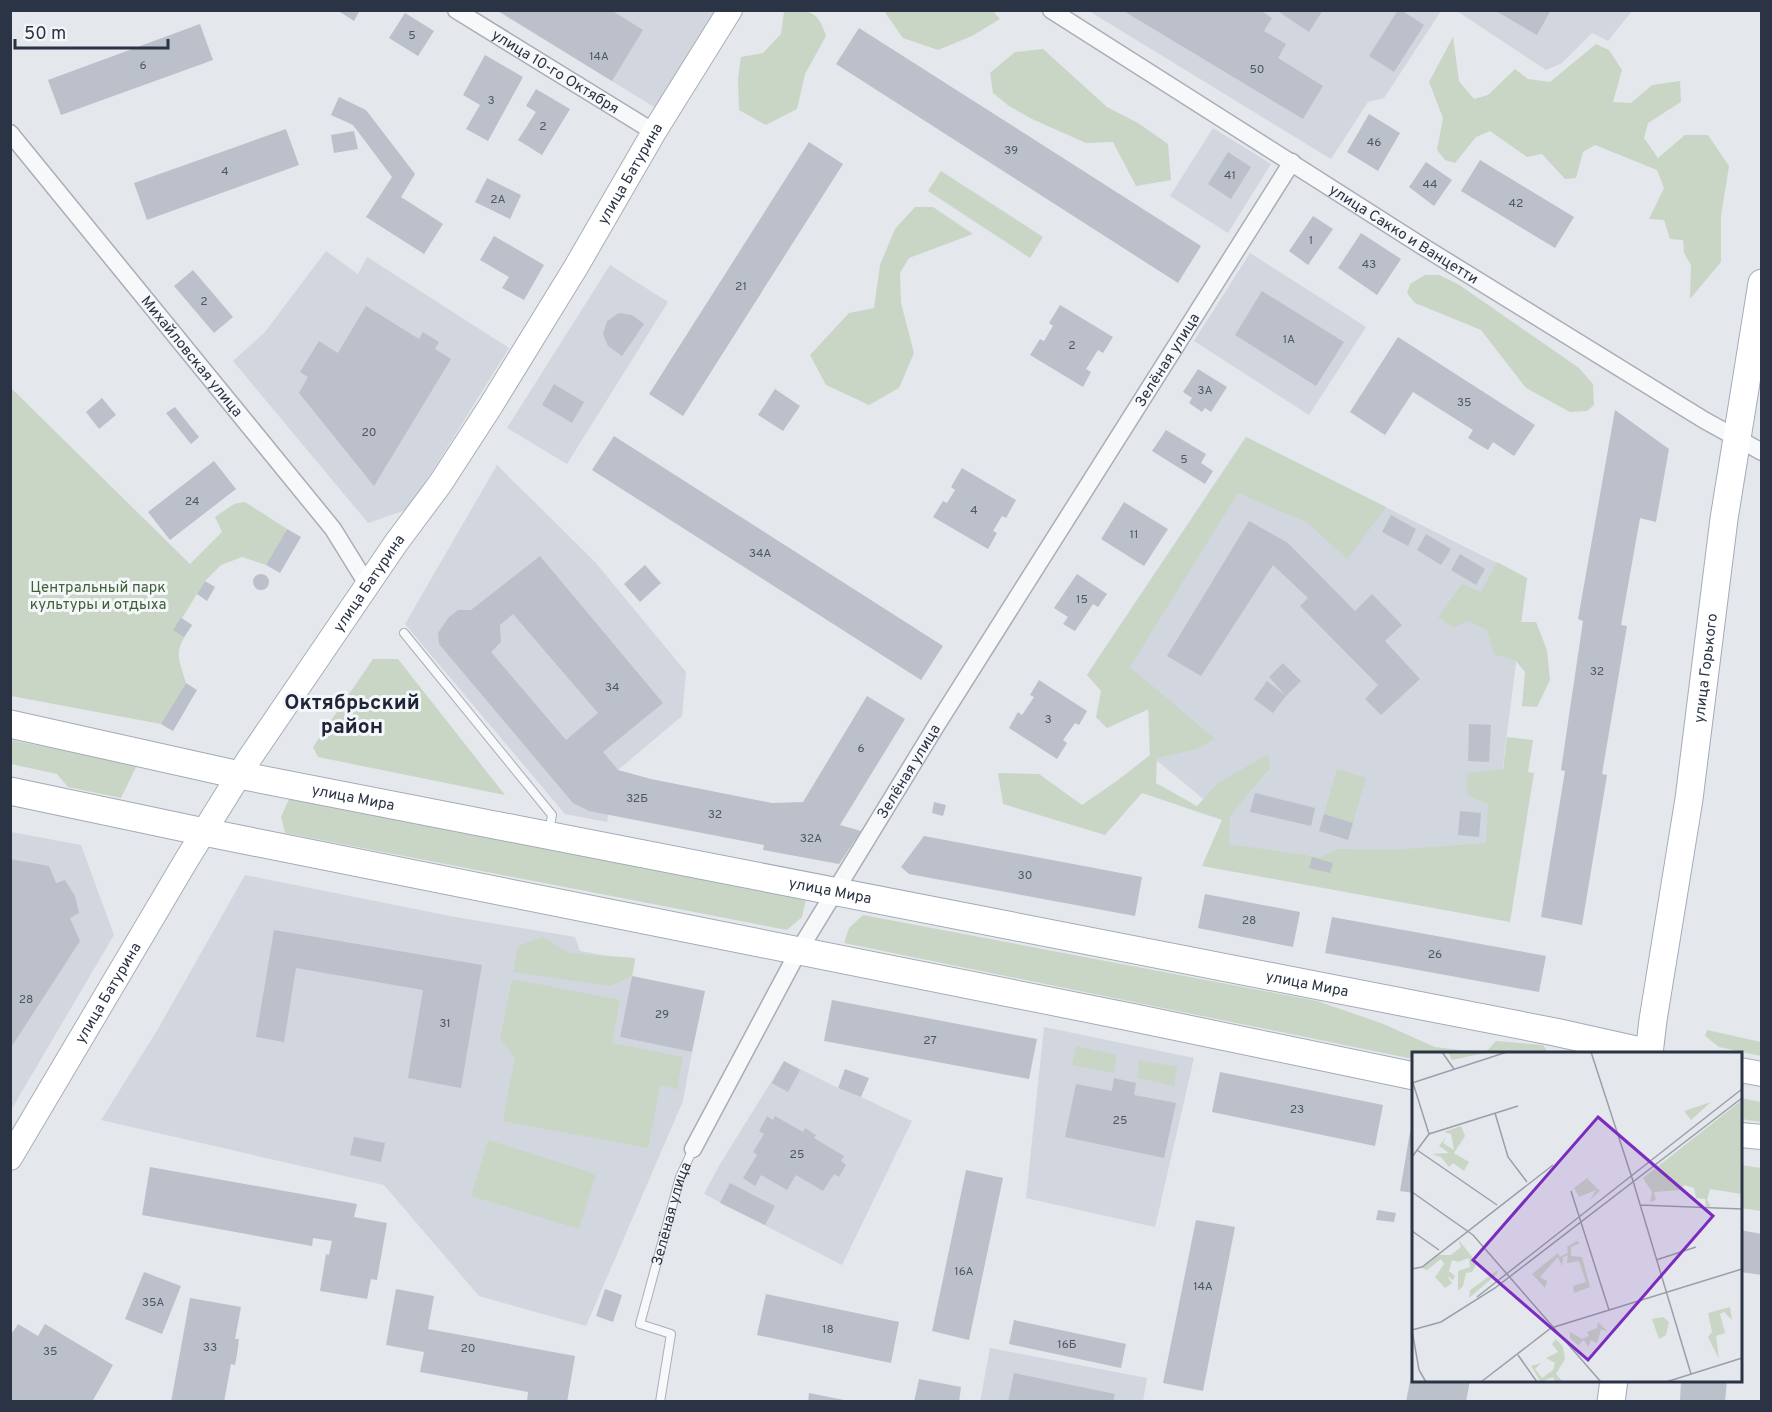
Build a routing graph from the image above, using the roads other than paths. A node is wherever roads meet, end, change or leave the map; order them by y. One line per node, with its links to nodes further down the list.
1 (456, 10): 4 (street, улица 10-го Октября)
2 (730, 10): 4 (main road, улица Батурина)
3 (1051, 10): 6 (street, улица Сакко и Ванцетти)
4 (654, 132): 10 (main road, улица Батурина)
5 (10, 133): 10 (street, Михайловская улица)
6 (1292, 162): 8 (street, улица Сакко и Ванцетти); 17 (street, Зелёная улица)
7 (1761, 283): 8 (main road, улица Горького)
8 (1736, 438): 9 (street, улица Сакко и Ванцетти); 20 (main road, улица Горького)
9 (1761, 452)
10 (368, 584): 13 (main road, улица Батурина)
11 (404, 633): 16 (lane)
12 (10, 724): 13 (main road, улица Мира)
13 (239, 775): 15 (main road, улица Батурина); 16 (main road, улица Мира)
14 (10, 791): 15 (main road)
15 (204, 832): 18 (main road); 27 (main road, улица Батурина)
16 (548, 835): 17 (main road, улица Мира)
17 (836, 891): 18 (street, Зелёная улица); 19 (main road, улица Мира)
18 (798, 952): 23 (main road); 26 (street, Зелёная улица)
19 (1645, 1052)
20 (1650, 1052)
21 (1742, 1070): 22 (main road)
22 (1761, 1074)
23 (1412, 1076)
24 (1742, 1135): 25 (main road)
25 (1761, 1137)
26 (693, 1149): 29 (lane, Зелёная улица)
27 (10, 1158)
28 (1614, 1382): 30 (main road)
29 (660, 1401)
30 (1611, 1401)

